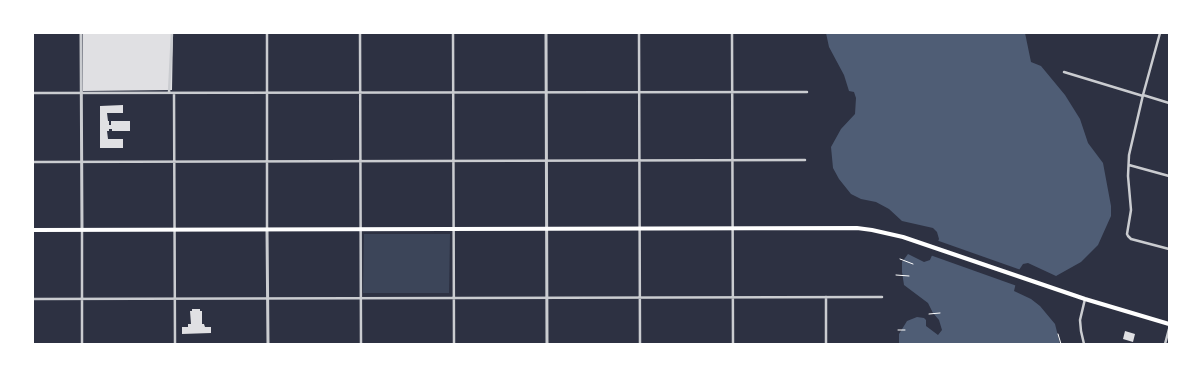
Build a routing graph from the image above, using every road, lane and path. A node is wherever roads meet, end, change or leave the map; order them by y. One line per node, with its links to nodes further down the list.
1 (81, 33): 18 (street)
2 (172, 33): 19 (street)
3 (266, 33): 21 (street)
4 (360, 33): 11 (street)
5 (453, 33): 12 (street)
6 (546, 33): 13 (street)
7 (639, 33): 14 (street)
8 (732, 33): 15 (street)
9 (1160, 33): 22 (street)
10 (1064, 72): 22 (street)
11 (360, 92): 12 (street); 21 (street); 31 (street)
12 (453, 92): 13 (street); 32 (street)
13 (546, 92): 14 (street); 24 (street)
14 (640, 92): 15 (street); 25 (street)
15 (733, 92): 16 (street); 26 (street)
16 (807, 92)
17 (33, 93): 18 (street)
18 (81, 93): 19 (street); 28 (street)
19 (169, 93): 20 (street)
20 (174, 93): 21 (street); 29 (street)
21 (267, 93): 30 (street)
22 (1143, 95): 23 (street); 34 (street)
23 (1169, 103)
24 (546, 160): 25 (street); 32 (street); 41 (street)
25 (640, 160): 26 (street); 36 (street)
26 (733, 160): 27 (street); 37 (street)
27 (805, 160)
28 (81, 161): 29 (street); 33 (street); 43 (street)
29 (174, 161): 30 (street); 44 (street)
30 (267, 161): 31 (street); 38 (street)
31 (360, 161): 32 (street); 39 (street)
32 (454, 161): 40 (street)
33 (33, 162)
34 (1128, 165): 35 (street); 45 (street)
35 (1169, 176)
36 (640, 228): 37 (main road); 41 (main road); 57 (street)
37 (733, 228): 58 (street); 61 (main road)
38 (267, 229): 39 (main road); 44 (main road); 53 (street)
39 (361, 229): 40 (main road); 54 (street)
40 (454, 229): 41 (main road); 55 (street)
41 (547, 229): 56 (street)
42 (33, 230): 43 (main road)
43 (82, 230): 44 (main road); 60 (street)
44 (174, 230): 52 (street)
45 (1169, 249)
46 (900, 259): 47 (path)
47 (913, 264)
48 (896, 275): 49 (path)
49 (909, 276)
50 (826, 297): 51 (street); 58 (street); 77 (street)
51 (882, 297)
52 (174, 298): 53 (street); 60 (street); 70 (street)
53 (268, 298): 54 (street); 71 (street)
54 (361, 298): 55 (street); 72 (street)
55 (454, 298): 56 (street); 73 (street)
56 (547, 298): 57 (street); 74 (street)
57 (640, 298): 58 (street); 75 (street)
58 (733, 298): 76 (street)
59 (33, 299): 60 (street)
60 (81, 299): 69 (street)
61 (1085, 299): 64 (main road); 79 (street)
62 (940, 313): 63 (path)
63 (929, 314)
64 (1169, 324)
65 (1169, 329): 80 (street)
66 (898, 330): 67 (path)
67 (905, 330)
68 (1058, 334): 78 (path)
69 (82, 344)
70 (175, 344)
71 (268, 344)
72 (361, 344)
73 (454, 344)
74 (547, 344)
75 (640, 344)
76 (733, 344)
77 (826, 344)
78 (1061, 344)
79 (1084, 344)
80 (1165, 344)

